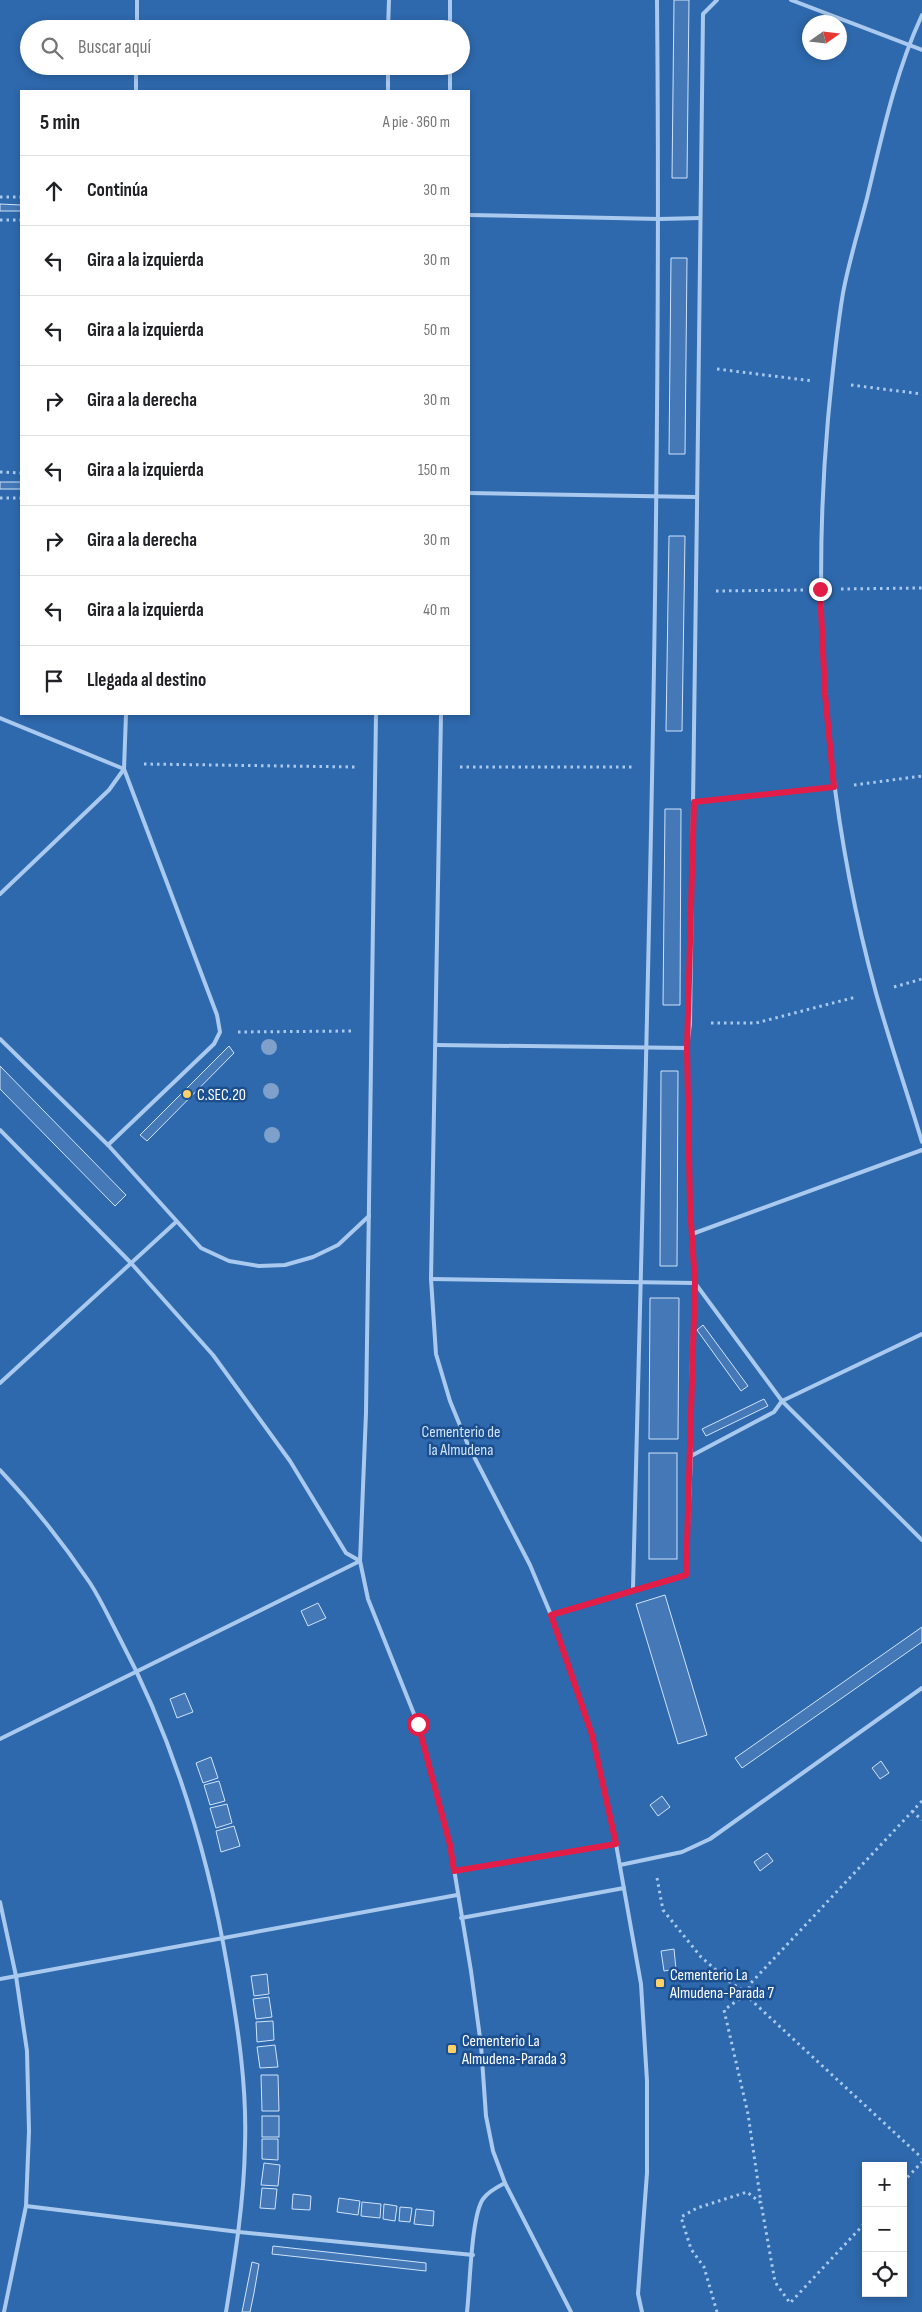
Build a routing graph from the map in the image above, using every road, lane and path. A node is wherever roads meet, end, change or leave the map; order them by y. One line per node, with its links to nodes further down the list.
1 (137, 0): 8 (lane)
2 (389, 0): 9 (lane)
3 (450, 0): 10 (lane)
4 (657, 0): 23 (lane)
5 (717, 0): 22 (lane)
6 (791, 0): 11 (lane)
7 (922, 15): 11 (lane)
8 (137, 20)
9 (388, 20)
10 (450, 20)
11 (908, 45): 12 (lane); 42 (lane)
12 (922, 50)
13 (136, 75): 16 (lane)
14 (388, 75): 17 (lane)
15 (450, 75): 18 (lane)
16 (136, 90)
17 (388, 90)
18 (450, 90)
19 (0, 197): 20 (path)
20 (20, 197)
21 (470, 215): 23 (lane)
22 (700, 218): 23 (lane); 30 (lane)
23 (659, 219): 29 (lane)
24 (0, 220): 25 (path)
25 (20, 220)
26 (0, 472): 27 (path)
27 (20, 472)
28 (470, 493): 29 (lane)
29 (656, 496): 30 (lane); 39 (lane)
30 (696, 497): 43 (lane)
31 (0, 498): 32 (path)
32 (20, 498)
33 (126, 715): 40 (lane)
34 (376, 715): 37 (lane)
35 (441, 715): 38 (lane)
36 (0, 718): 40 (lane)
37 (375, 767): 40 (path); 48 (lane)
38 (440, 767): 39 (path); 51 (lane)
39 (651, 767): 52 (lane)
40 (124, 769): 44 (lane); 49 (lane)
41 (922, 776): 42 (path)
42 (834, 787): 43 (path); 46 (lane)
43 (694, 802): 47 (lane)
44 (0, 894)
45 (922, 980): 46 (path)
46 (876, 992): 47 (path); 55 (lane)
47 (690, 1024): 53 (lane)
48 (372, 1031): 49 (path); 58 (lane)
49 (220, 1032): 56 (lane)
50 (0, 1039): 56 (lane)
51 (436, 1045): 52 (lane); 62 (lane)
52 (645, 1048): 53 (lane); 63 (lane)
53 (687, 1048): 60 (lane)
54 (0, 1130): 61 (lane)
55 (922, 1142)
56 (108, 1145): 59 (lane)
57 (922, 1150): 60 (lane)
58 (368, 1216): 59 (lane); 71 (lane)
59 (176, 1222): 61 (lane)
60 (692, 1234): 64 (lane)
61 (131, 1263): 66 (lane); 71 (lane)
62 (431, 1279): 63 (lane); 73 (lane)
63 (641, 1282): 64 (lane); 72 (lane)
64 (695, 1283): 67 (lane); 68 (lane)
65 (922, 1334): 67 (lane)
66 (0, 1384)
67 (782, 1401): 68 (lane); 70 (lane)
68 (691, 1456): 72 (lane)
69 (0, 1470): 74 (lane)
70 (922, 1540)
71 (360, 1561): 74 (lane); 83 (lane)
72 (633, 1589): 73 (lane)
73 (551, 1615): 80 (lane)
74 (137, 1671): 76 (lane); 88 (lane)
75 (922, 1688): 81 (lane)
76 (0, 1739)
77 (922, 1801): 78 (path)
78 (912, 1811): 79 (path); 91 (path)
79 (922, 1820)
80 (616, 1844): 82 (lane); 83 (lane)
81 (653, 1858): 82 (lane); 91 (path)
82 (620, 1865): 84 (lane)
83 (454, 1871): 85 (lane)
84 (624, 1888): 87 (lane); 105 (lane)
85 (457, 1895): 87 (lane); 88 (lane)
86 (0, 1902): 89 (lane)
87 (462, 1918): 95 (lane)
88 (223, 1939): 89 (lane); 99 (lane)
89 (16, 1976): 90 (lane); 97 (lane)
90 (0, 1979)
91 (748, 1993): 92 (path); 96 (path)
92 (922, 2158)
93 (922, 2162): 94 (path)
94 (907, 2178)
95 (505, 2183): 100 (lane); 104 (lane)
96 (762, 2203): 98 (path); 106 (path)
97 (26, 2206): 99 (lane); 101 (lane)
98 (862, 2226)
99 (239, 2232): 100 (lane); 102 (lane)
100 (473, 2255): 103 (lane)
101 (4, 2312)
102 (226, 2312)
103 (467, 2312)
104 (571, 2312)
105 (642, 2312)
106 (717, 2312)

